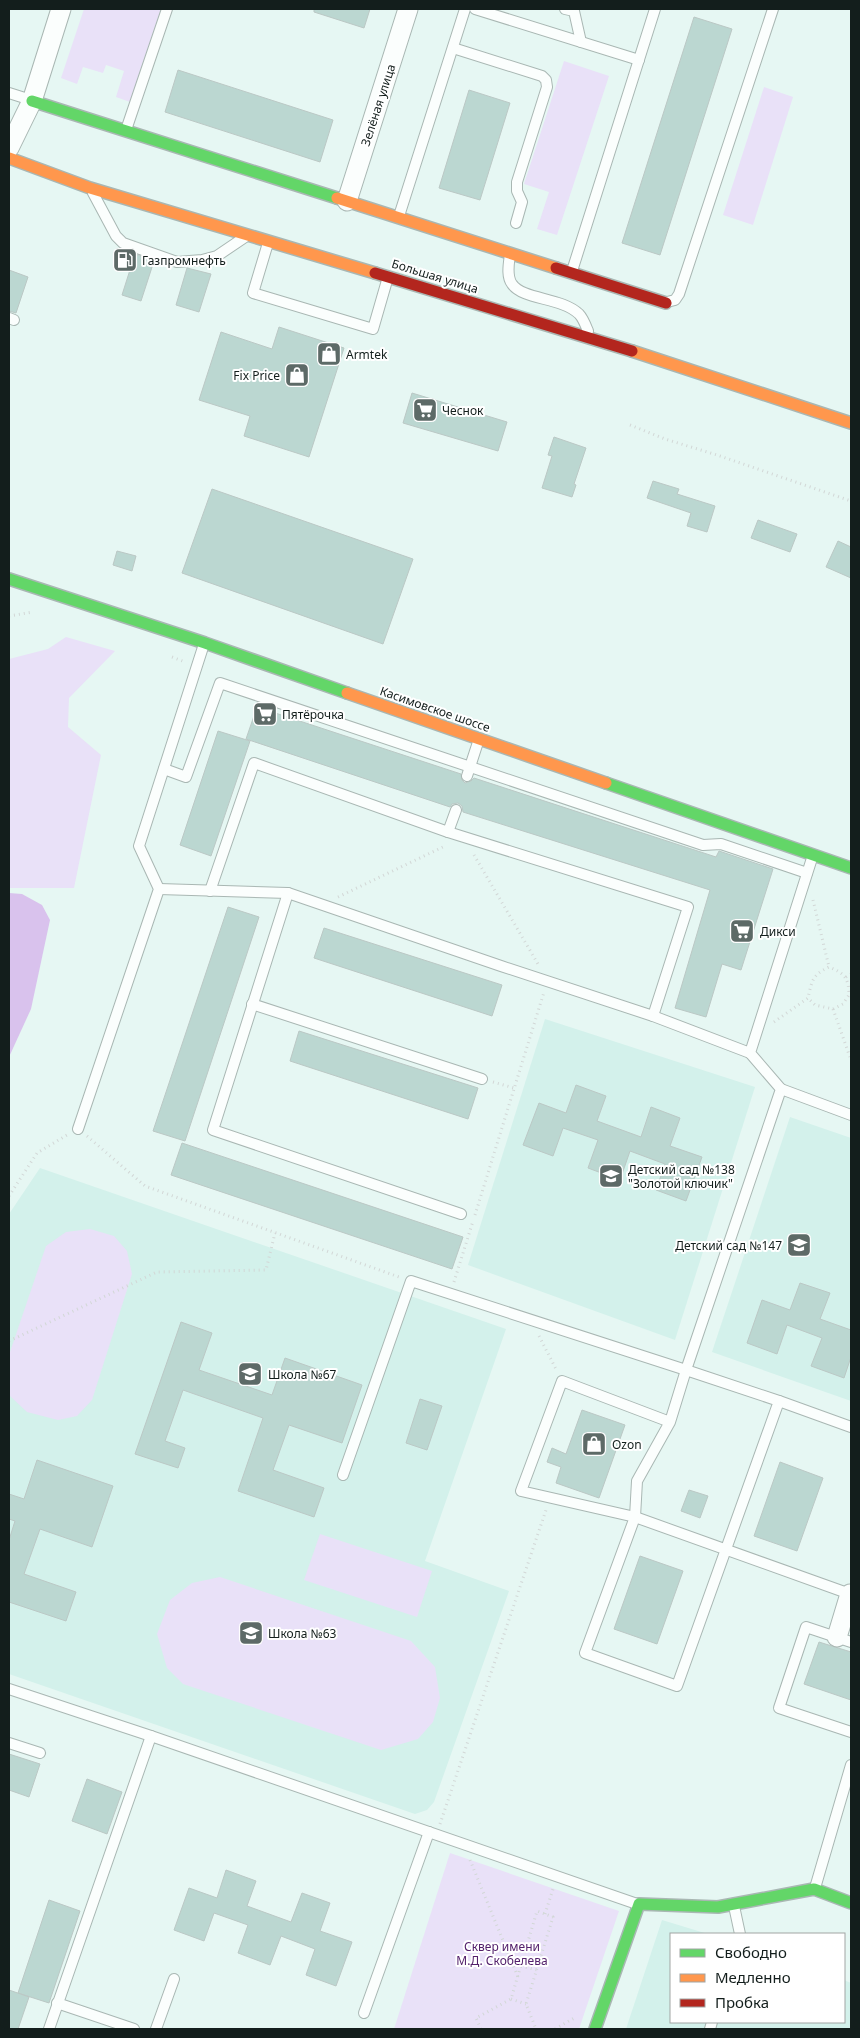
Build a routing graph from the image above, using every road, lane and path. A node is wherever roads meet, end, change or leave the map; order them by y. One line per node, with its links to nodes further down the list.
1 (61, 9): 13 (street)
2 (167, 9): 14 (lane)
3 (408, 9): 18 (street, Зелёная улица)
4 (465, 9): 10 (lane)
5 (475, 9): 9 (lane)
6 (655, 9): 11 (lane)
7 (772, 9): 26 (lane)
8 (572, 10): 9 (lane)
9 (580, 42): 11 (lane)
10 (453, 48): 19 (lane); 20 (lane)
11 (639, 60): 24 (lane)
12 (9, 93): 13 (lane)
13 (32, 100): 14 (street); 15 (street)
14 (126, 131): 18 (street)
15 (9, 148)
16 (9, 158): 17 (street, Большая улица)
17 (90, 188): 21 (street, Большая улица); 21 (lane)
18 (347, 201): 19 (street)
19 (399, 217): 23 (street)
20 (516, 223)
21 (249, 234): 22 (street, Большая улица)
22 (269, 240): 25 (street, Большая улица); 25 (lane)
23 (510, 253): 24 (street); 27 (lane)
24 (571, 272): 26 (street)
25 (389, 276): 27 (street, Большая улица)
26 (666, 303)
27 (592, 338): 28 (street, Большая улица)
28 (851, 423)
29 (630, 425): 30 (path)
30 (851, 501)
31 (9, 579): 34 (street, Касимовское шоссе)
32 (40, 614): 33 (path)
33 (9, 616)
34 (205, 643): 36 (lane); 37 (street, Касимовское шоссе)
35 (170, 657): 36 (path)
36 (197, 666): 38 (lane)
37 (479, 738): 39 (lane); 43 (street, Касимовское шоссе)
38 (164, 770): 39 (lane); 46 (lane)
39 (468, 771): 45 (lane)
40 (456, 810): 41 (lane)
41 (448, 832): 42 (lane); 47 (lane)
42 (464, 837): 49 (path); 53 (path); 57 (lane)
43 (813, 854): 44 (street, Касимовское шоссе); 45 (lane)
44 (851, 868)
45 (807, 873): 50 (path); 58 (lane)
46 (159, 889): 47 (lane); 65 (lane)
47 (210, 891): 48 (lane)
48 (288, 893): 49 (lane); 55 (lane)
49 (322, 905): 53 (lane)
50 (828, 967): 52 (path); 54 (path)
51 (851, 974): 52 (path)
52 (846, 977): 56 (path)
53 (548, 981): 57 (lane); 62 (path)
54 (808, 998): 56 (path); 58 (path)
55 (252, 1004): 61 (lane); 67 (lane)
56 (833, 1009): 60 (path)
57 (653, 1016): 59 (lane)
58 (755, 1036): 59 (lane)
59 (750, 1053): 63 (lane)
60 (851, 1060)
61 (482, 1079): 62 (path)
62 (514, 1088): 70 (path)
63 (781, 1089): 64 (lane); 73 (lane)
64 (851, 1115)
65 (78, 1129): 66 (path); 68 (path)
66 (9, 1196)
67 (461, 1214)
68 (275, 1233): 69 (path); 72 (path)
69 (411, 1282): 70 (lane); 78 (lane)
70 (451, 1294): 71 (lane)
71 (531, 1320): 73 (lane); 74 (path)
72 (9, 1341)
73 (686, 1370): 75 (lane); 76 (lane)
74 (562, 1381): 76 (lane); 79 (lane)
75 (779, 1401): 77 (lane); 81 (lane)
76 (670, 1422): 80 (lane)
77 (851, 1427)
78 (343, 1474)
79 (550, 1498): 80 (lane); 90 (path)
80 (635, 1517): 81 (lane); 81 (lane)
81 (726, 1550): 82 (lane)
82 (851, 1593): 83 (street)
83 (844, 1639): 85 (lane)
84 (9, 1689): 86 (lane)
85 (851, 1732)
86 (151, 1736): 90 (lane); 104 (lane)
87 (9, 1743): 88 (lane)
88 (40, 1753)
89 (851, 1765): 93 (lane)
90 (433, 1833): 91 (lane); 106 (lane)
91 (463, 1843): 92 (lane); 101 (path)
92 (557, 1876): 95 (lane); 97 (path)
93 (814, 1890): 94 (street); 96 (street)
94 (851, 1903)
95 (639, 1904): 96 (street); 112 (street)
96 (734, 1904): 98 (lane)
97 (545, 1914): 99 (path); 100 (path)
98 (740, 1933)
99 (521, 1966): 100 (path); 101 (path)
100 (537, 1970): 105 (path)
101 (518, 1977): 103 (path)
102 (174, 1978): 109 (lane)
103 (511, 1999): 105 (path); 110 (path)
104 (57, 2002): 107 (lane); 108 (lane)
105 (526, 2004): 111 (path)
106 (364, 2013)
107 (49, 2029)
108 (134, 2029)
109 (156, 2029)
110 (481, 2029)
111 (536, 2029)
112 (595, 2029)

